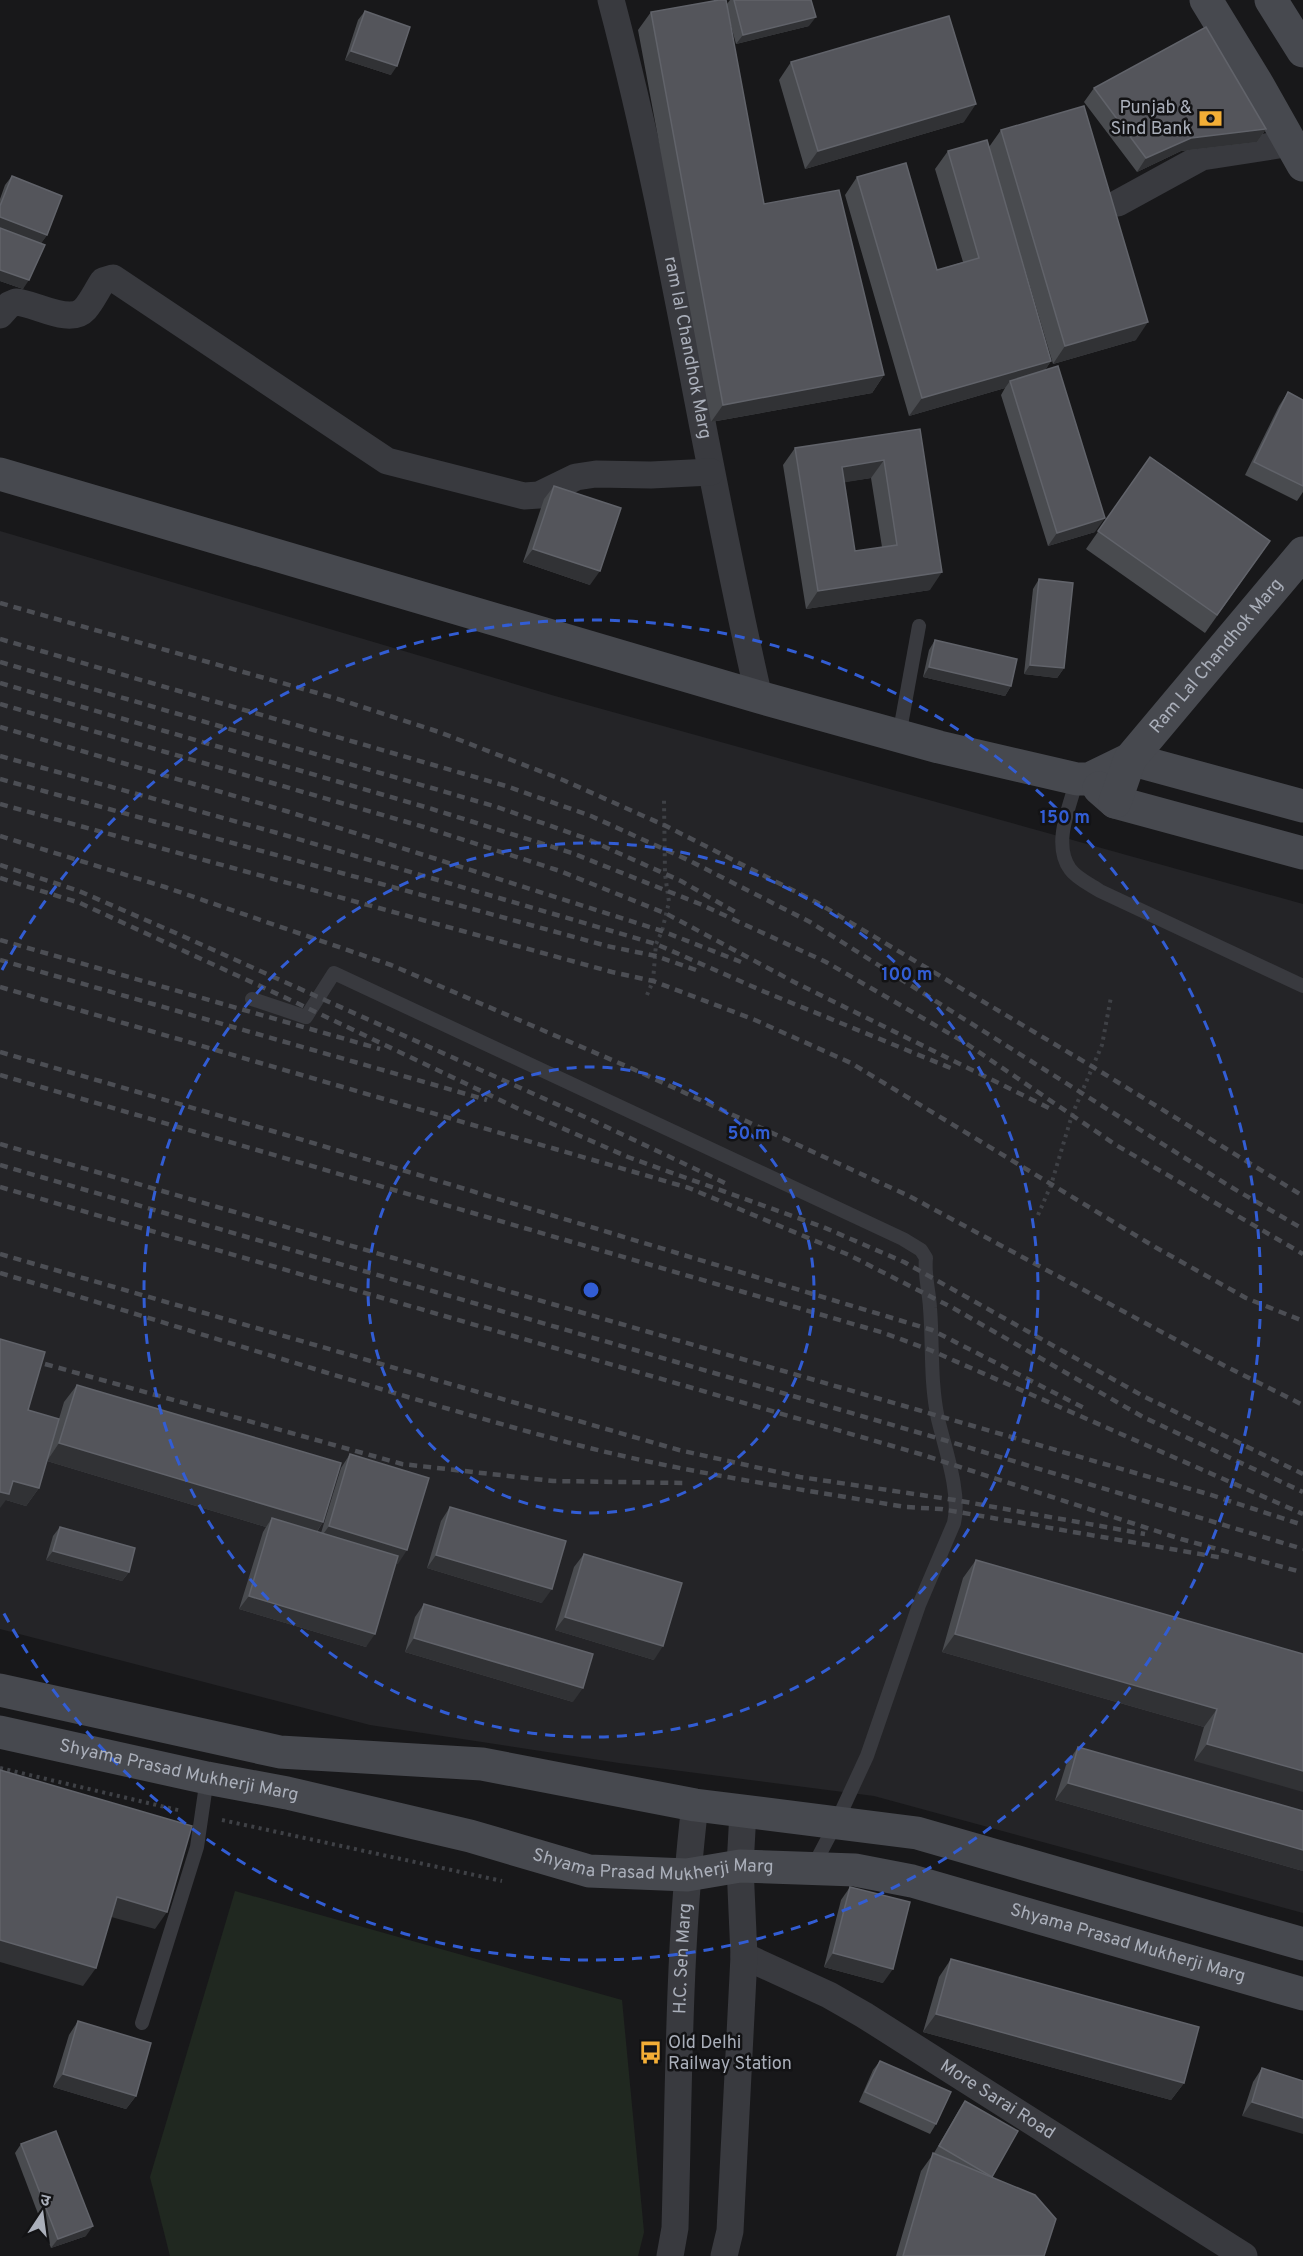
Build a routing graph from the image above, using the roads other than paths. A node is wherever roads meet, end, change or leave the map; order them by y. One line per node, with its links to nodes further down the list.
1 (611, 0): 8 (street, ram lal Chandhok Marg)
2 (1206, 0): 5 (main road)
3 (1271, 0): 4 (main road)
4 (1303, 51)
5 (1297, 154): 6 (street)
6 (1118, 203)
7 (0, 315): 8 (street)
8 (711, 472): 12 (street, ram lal Chandhok Marg)
9 (0, 474): 12 (main road)
10 (1303, 553): 14 (main road, Ram Lal Chandhok Marg)
11 (919, 626): 13 (lane)
12 (759, 697): 13 (main road)
13 (899, 736): 15 (main road)
14 (1130, 759): 15 (main road); 16 (main road); 17 (main road)
15 (1083, 779): 16 (main road); 19 (lane)
16 (1115, 802): 18 (main road)
17 (1303, 807)
18 (1303, 853)
19 (1303, 987)
20 (252, 999): 26 (lane)
21 (0, 1690): 24 (main road)
22 (15, 1735): 23 (main road, Shyama Prasad Mukherji Marg)
23 (207, 1778): 29 (main road, Shyama Prasad Mukherji Marg); 33 (lane)
24 (695, 1805): 25 (main road); 29 (street, H.C. Sen Marg)
25 (743, 1812): 26 (main road); 27 (street)
26 (836, 1823): 28 (lane); 30 (main road)
27 (740, 1866): 28 (main road, Shyama Prasad Mukherji Marg); 29 (main road, Shyama Prasad Mukherji Marg); 31 (street)
28 (812, 1869): 32 (main road, Shyama Prasad Mukherji Marg)
29 (687, 1875): 34 (street, H.C. Sen Marg)
30 (1303, 1944)
31 (744, 1956): 35 (street); 36 (street, More Sarai Road)
32 (1303, 1994)
33 (142, 2023)
34 (670, 2256)
35 (724, 2256)
36 (1244, 2256)

